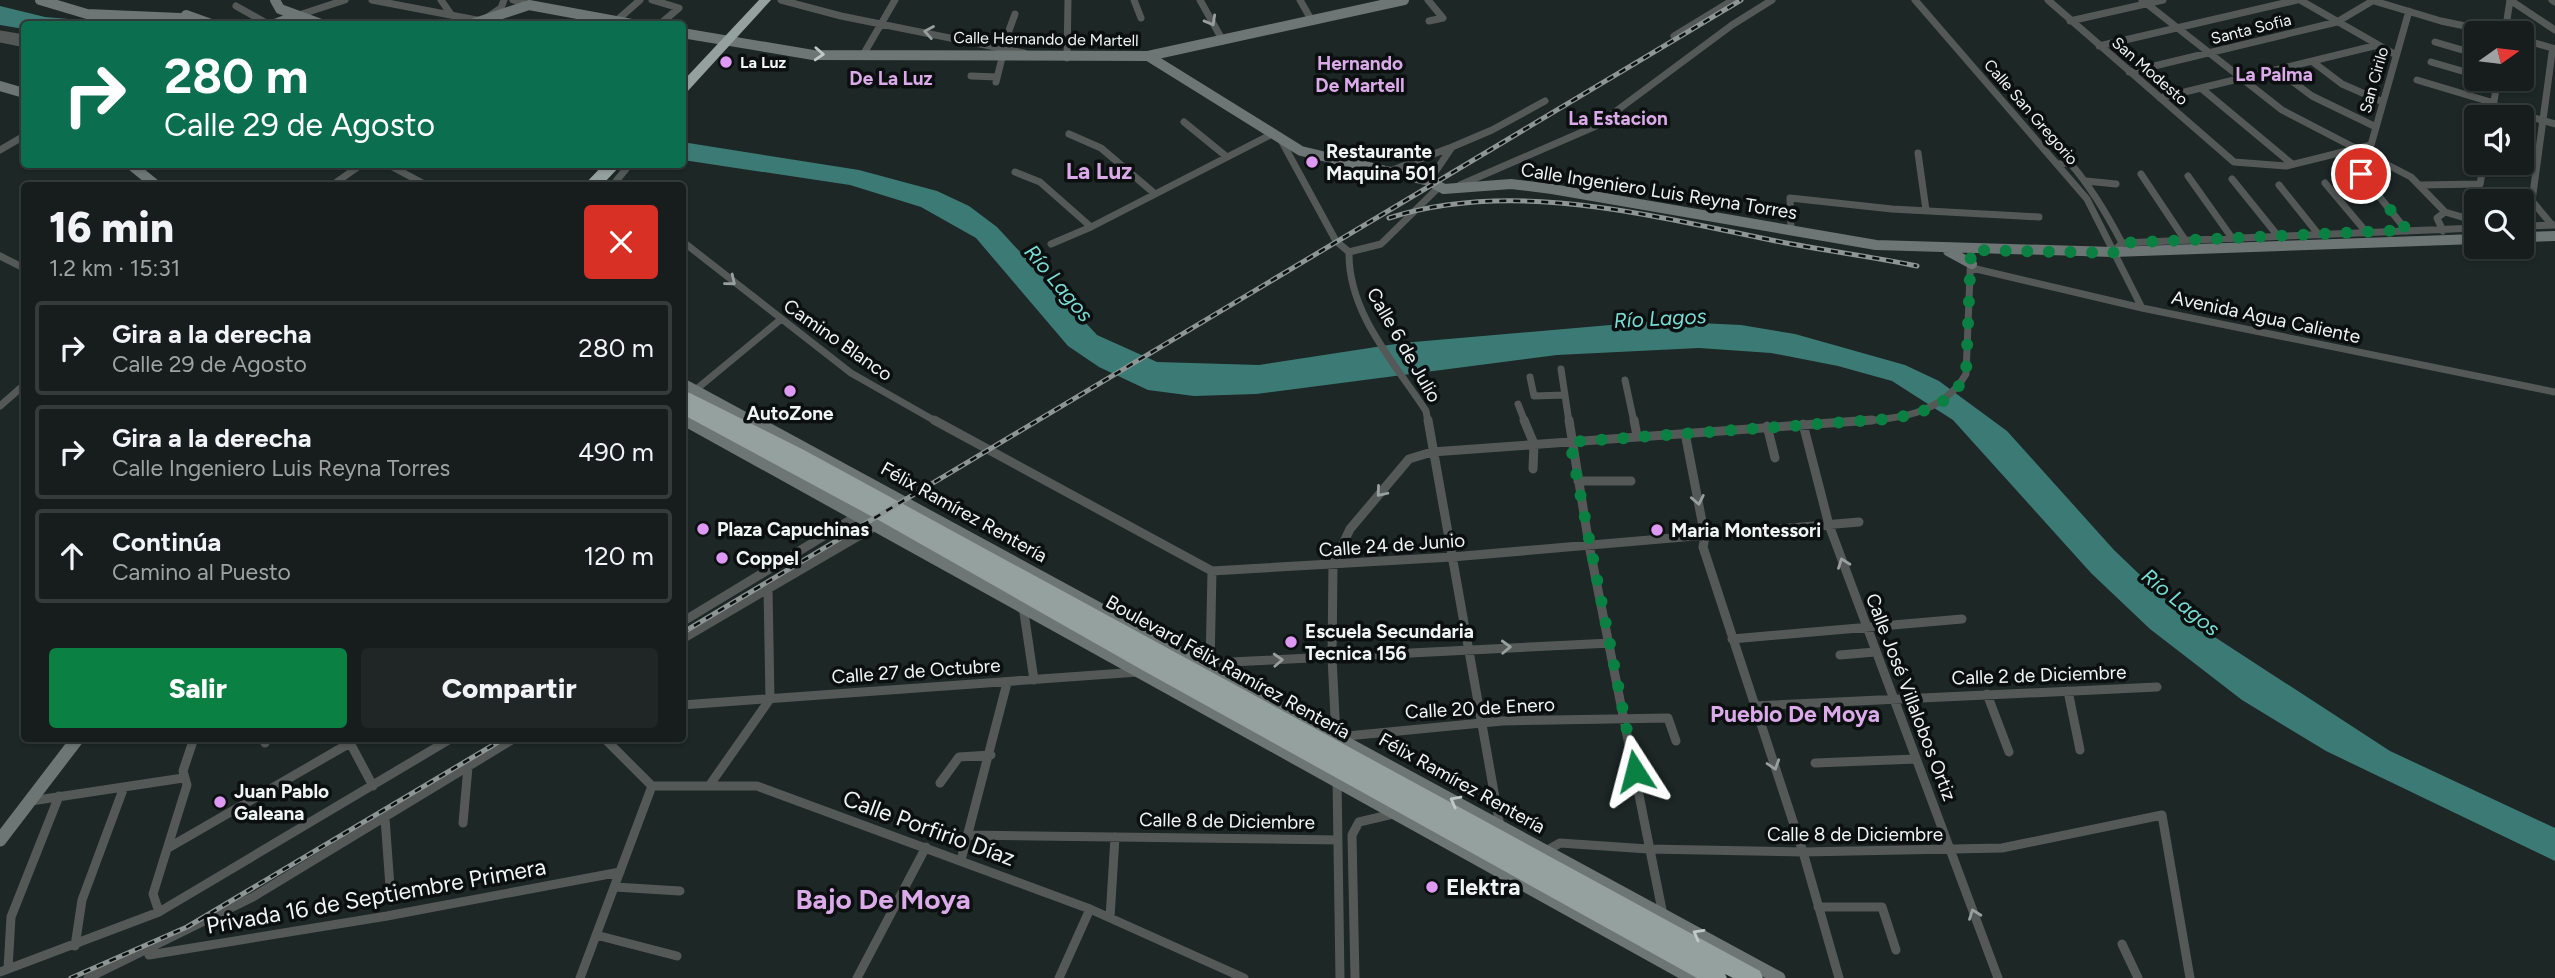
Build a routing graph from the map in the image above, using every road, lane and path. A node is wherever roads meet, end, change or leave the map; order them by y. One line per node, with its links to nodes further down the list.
1 (40, 0): 37 (street)
2 (62, 0): 38 (street)
3 (275, 0): 34 (street)
4 (345, 0): 34 (street)
5 (372, 0): 32 (street)
6 (441, 0): 32 (street)
7 (504, 0): 36 (street)
8 (513, 0): 29 (street)
9 (640, 0): 44 (street)
10 (652, 0): 45 (street)
11 (765, 0): 60 (highway)
12 (781, 0): 51 (street)
13 (895, 0): 51 (street)
14 (1068, 0): 74 (street)
15 (1134, 0): 35 (street)
16 (1200, 0): 61 (street, one-way to 61)
17 (1300, 0): 46 (street)
18 (1404, 0): 46 (street, Calle Hernando de Martell)
19 (1428, 0): 47 (street)
20 (1733, 0): 57 (street)
21 (1772, 0): 130 (street)
22 (1914, 0): 104 (street, Calle San Gregorio)
23 (2048, 0): 48 (street, San Modesto)
24 (2163, 0): 28 (street)
25 (2298, 0): 50 (street); 53 (street)
26 (2374, 0): 31 (street); 50 (street, Santa Sofia)
27 (2510, 0): 49 (street); 54 (street)
28 (2145, 2): 48 (street); 53 (street)
29 (529, 5): 36 (street); 43 (street)
30 (236, 6): 39 (street)
31 (2409, 11): 52 (street); 72 (street, San Cirilo)
32 (450, 13): 36 (street)
33 (1016, 14): 69 (street)
34 (303, 15): 40 (street); 41 (street); 42 (street)
35 (1141, 18)
36 (482, 20)
37 (183, 21)
38 (201, 21)
39 (263, 21)
40 (284, 21)
41 (292, 21)
42 (315, 21)
43 (605, 21)
44 (617, 21)
45 (664, 21)
46 (1312, 21): 61 (street, Calle Hernando de Martell)
47 (1429, 21)
48 (2070, 21): 66 (street, San Modesto)
49 (2507, 21)
50 (2337, 22): 64 (street); 70 (street, Santa Sofia)
51 (881, 23): 69 (street, one-way to 51); 71 (street)
52 (2464, 26)
53 (2178, 28): 66 (street); 70 (street)
54 (2555, 32): 68 (street)
55 (0, 34): 58 (street)
56 (686, 34): 60 (street, Calle Hernando de Martell)
57 (1674, 36)
58 (21, 38)
59 (0, 39): 62 (street)
60 (727, 41): 71 (street, Calle Hernando de Martell, one-way to 71); 84 (highway)
61 (1223, 41): 73 (street, Calle Hernando de Martell)
62 (21, 42)
63 (2435, 42): 67 (street)
64 (2378, 45): 72 (street); 75 (street)
65 (2534, 45): 68 (street)
66 (2099, 46): 78 (street, San Modesto)
67 (2464, 50)
68 (2554, 51): 92 (street)
69 (1007, 53): 71 (street, Calle Hernando de Martell); 74 (street, Calle Hernando de Martell); 80 (street)
70 (2210, 53): 78 (street, Santa Sofia); 81 (street)
71 (863, 55)
72 (2396, 55): 90 (street, San Cirilo)
73 (1148, 56): 74 (street, Calle Hernando de Martell); 97 (street, Calle Ingeniero Luis Reyna Torres)
74 (1067, 58)
75 (2313, 62): 77 (street); 90 (street)
76 (2431, 62): 79 (street)
77 (2277, 71): 81 (street); 95 (street)
78 (2129, 72): 88 (street, San Modesto)
79 (2464, 72)
80 (971, 76)
81 (2243, 79): 85 (street); 100 (street)
82 (2417, 80): 91 (street)
83 (0, 86): 87 (street)
84 (686, 86)
85 (2202, 89): 88 (street); 105 (street)
86 (2496, 91): 91 (street)
87 (21, 92)
88 (2160, 99): 105 (street, San Modesto)
89 (1545, 101): 99 (street)
90 (2383, 102): 95 (street, San Cirilo)
91 (2493, 104): 92 (street)
92 (2541, 120): 94 (street); 139 (street)
93 (1184, 122): 103 (street)
94 (2555, 124)
95 (2376, 127): 100 (street, San Cirilo)
96 (1069, 134): 131 (street)
97 (1277, 137): 103 (street); 112 (street, Calle Ingeniero Luis Reyna Torres); 156 (street)
98 (21, 138): 101 (street)
99 (1452, 147): 112 (street); 118 (street)
100 (2356, 148): 105 (street); 128 (street)
101 (0, 150)
102 (1918, 153): 132 (street)
103 (1227, 157): 131 (street)
104 (2058, 164): 119 (street); 157 (street, Calle San Gregorio)
105 (2292, 164)
106 (135, 168): 120 (street)
107 (356, 168): 121 (street)
108 (394, 168): 122 (street)
109 (613, 168): 123 (highway, bridge)
110 (624, 168): 124 (street)
111 (1015, 172): 136 (street)
112 (1386, 173): 118 (street, Calle Ingeniero Luis Reyna Torres)
113 (2141, 174): 149 (street)
114 (2361, 174): 140 (street)
115 (2482, 175): 128 (street)
116 (2188, 176): 147 (street)
117 (2232, 179): 146 (street)
118 (1429, 181): 129 (street, Calle Ingeniero Luis Reyna Torres)
119 (2087, 181): 126 (street); 151 (street)
120 (152, 182)
121 (337, 182)
122 (421, 182)
123 (597, 182)
124 (616, 182)
125 (2325, 183): 143 (street)
126 (2116, 184)
127 (2279, 185): 145 (street)
128 (2421, 185): 133 (street)
129 (1439, 187): 130 (street, Calle Ingeniero Luis Reyna Torres); 156 (street)
130 (1451, 189): 142 (street, Calle Ingeniero Luis Reyna Torres)
131 (1154, 193): 136 (street)
132 (1926, 210): 134 (street); 142 (street)
133 (2445, 212): 135 (street); 141 (street)
134 (2039, 217)
135 (2464, 219)
136 (1091, 227): 153 (street)
137 (2534, 227): 139 (street)
138 (2464, 229): 141 (street)
139 (2554, 229): 144 (street)
140 (2407, 230): 141 (street); 143 (street)
141 (2442, 230): 150 (street)
142 (1791, 231): 154 (street, Calle Ingeniero Luis Reyna Torres)
143 (2367, 233): 145 (street)
144 (2534, 234)
145 (2319, 235): 146 (street)
146 (2278, 236): 147 (street)
147 (2232, 239): 149 (street)
148 (2464, 239): 150 (street, Calle Ingeniero Luis Reyna Torres)
149 (2185, 240): 151 (street)
150 (2451, 240): 157 (street, Calle Ingeniero Luis Reyna Torres)
151 (2122, 243): 157 (street)
152 (686, 244): 162 (street, Camino Blanco, one-way to 162)
153 (1051, 244)
154 (1942, 248): 155 (street, Calle Ingeniero Luis Reyna Torres); 160 (street)
155 (1971, 250): 157 (street, Calle Ingeniero Luis Reyna Torres); 160 (street)
156 (1349, 253): 182 (street, Calle 6 de Julio)
157 (2113, 253): 161 (street, Calle San Gregorio)
158 (0, 256): 159 (street)
159 (21, 266)
160 (1972, 266): 161 (street, Avenida Agua Caliente); 176 (street)
161 (2142, 308): 167 (street, Avenida Agua Caliente)
162 (780, 320): 168 (street); 199 (street, Camino Blanco)
163 (1561, 369): 169 (street)
164 (1530, 377): 169 (street)
165 (1625, 380): 179 (street)
166 (21, 388): 174 (street)
167 (2555, 392)
168 (686, 394)
169 (1564, 394): 180 (street)
170 (686, 395): 184 (street, Félix Ramírez Rentería)
171 (686, 396): 183 (highway, Boulevard Félix Ramírez Rentería)
172 (686, 396): 190 (highway, Boulevard Félix Ramírez Rentería)
173 (1518, 404): 181 (street)
174 (0, 406)
175 (686, 420): 189 (street, Félix Ramírez Rentería)
176 (1803, 424): 177 (street); 192 (street, Calle José Villalobos Ortiz)
177 (1767, 426): 178 (street); 185 (street)
178 (1685, 433): 179 (street); 193 (street, one-way to 193)
179 (1637, 436): 180 (street)
180 (1570, 442): 181 (street); 187 (street)
181 (1534, 444): 182 (street); 186 (street)
182 (1432, 452): 197 (street, Calle 6 de Julio); 198 (street, one-way to 198)
183 (799, 454): 184 (highway); 190 (highway, Boulevard Félix Ramírez Rentería)
184 (821, 456): 190 (street, Félix Ramírez Rentería)
185 (1775, 458)
186 (1532, 469)
187 (1578, 481): 188 (street); 196 (street)
188 (1631, 481)
189 (860, 514): 190 (street, Félix Ramírez Rentería); 203 (street)
190 (893, 514): 194 (highway, Boulevard Félix Ramírez Rentería); 195 (street, Félix Ramírez Rentería); 200 (street); 201 (street, Félix Ramírez Rentería); 212 (highway, Boulevard Félix Ramírez Rentería)
191 (1860, 522): 192 (street, Calle 24 de Junio)
192 (1829, 525): 193 (street, Calle 24 de Junio); 204 (street, Calle José Villalobos Ortiz, one-way to 192)
193 (1705, 537): 196 (street, Calle 24 de Junio); 206 (street)
194 (953, 539): 195 (highway); 214 (highway, Boulevard Félix Ramírez Rentería)
195 (973, 539): 214 (street, Félix Ramírez Rentería)
196 (1589, 545): 197 (street, Calle 24 de Junio); 207 (street)
197 (1452, 557): 198 (street, Calle 24 de Junio); 208 (street, Calle 6 de Julio)
198 (1333, 565): 199 (street, Calle 24 de Junio); 211 (street)
199 (1212, 571): 214 (street)
200 (768, 589): 205 (street); 220 (street)
201 (1023, 606): 212 (street, Félix Ramírez Rentería); 213 (street)
202 (1962, 619): 204 (street)
203 (686, 620)
204 (1866, 628): 206 (street); 209 (street, Calle José Villalobos Ortiz)
205 (686, 637)
206 (1732, 639): 222 (street)
207 (1611, 643): 208 (street, one-way to 207); 223 (street)
208 (1467, 649): 211 (street); 224 (street, Calle 6 de Julio)
209 (1875, 652): 210 (street); 219 (street, Calle José Villalobos Ortiz)
210 (1840, 655)
211 (1332, 657): 214 (street, one-way to 211); 225 (street)
212 (1145, 668): 213 (street, Calle 27 de Octubre); 214 (highway, Boulevard Félix Ramírez Rentería)
213 (1034, 680): 215 (street, Calle 27 de Octubre)
214 (1202, 680): 225 (street, Félix Ramírez Rentería); 240 (highway, Boulevard Félix Ramírez Rentería); 280 (highway, Boulevard Félix Ramírez Rentería)
215 (1007, 683): 220 (street, Calle 27 de Octubre); 236 (street)
216 (2157, 687): 217 (street, Calle 2 de Diciembre)
217 (2068, 691): 218 (street, Calle 2 de Diciembre); 234 (street)
218 (1987, 694): 219 (street, Calle 2 de Diciembre); 235 (street)
219 (1892, 698): 222 (street, Calle 2 de Diciembre); 237 (street, Calle José Villalobos Ortiz)
220 (770, 699): 221 (street, Calle 27 de Octubre); 245 (street)
221 (686, 705)
222 (1754, 706): 262 (street, one-way to 262)
223 (1626, 718): 224 (street, Calle 20 de Enero); 226 (street, Calle 20 de Enero); 259 (street)
224 (1482, 724): 225 (street, Calle 20 de Enero); 252 (street, Calle 6 de Julio)
225 (1336, 737): 252 (street, Félix Ramírez Rentería, one-way to 225)
226 (1676, 741)
227 (75, 742): 248 (street)
228 (193, 742): 241 (street)
229 (347, 742): 258 (street)
230 (350, 742): 243 (street)
231 (509, 742): 239 (street)
232 (608, 742): 244 (street)
233 (434, 743): 243 (street)
234 (2080, 750)
235 (2010, 752)
236 (990, 755): 242 (street); 254 (street)
237 (1916, 760): 238 (street); 261 (street, Calle José Villalobos Ortiz)
238 (1815, 763)
239 (468, 767): 250 (street); 251 (street)
240 (1337, 775): 249 (street); 256 (street); 280 (highway, Boulevard Félix Ramírez Rentería)
241 (183, 778): 246 (street); 258 (street)
242 (940, 783)
243 (373, 786): 270 (street)
244 (652, 786): 245 (street, Calle Porfirio Díaz); 264 (street)
245 (709, 786): 257 (street, Calle Porfirio Díaz)
246 (124, 787): 247 (street); 275 (street)
247 (59, 796): 248 (street); 281 (street)
248 (27, 802): 253 (street)
249 (1396, 813): 282 (street); 289 (street)
250 (384, 818): 267 (street); 277 (street)
251 (463, 823)
252 (1500, 826): 260 (street, Félix Ramírez Rentería)
253 (2, 831)
254 (967, 835): 255 (street, Calle 8 de Diciembre); 263 (street)
255 (1115, 837): 256 (street, Calle 8 de Diciembre); 272 (street, Calle 8 de Diciembre)
256 (1338, 840): 279 (street)
257 (926, 846): 263 (street, Calle Porfirio Díaz); 285 (street)
258 (168, 848): 270 (street)
259 (1648, 849): 260 (street, Calle 8 de Diciembre); 262 (street, Calle 8 de Diciembre); 271 (street)
260 (1546, 851): 271 (street, Félix Ramírez Rentería)
261 (1951, 851): 262 (street, Calle 8 de Diciembre); 293 (street, Calle José Villalobos Ortiz, one-way to 261); 295 (street, Calle 8 de Diciembre)
262 (1803, 852): 268 (street)
263 (961, 860): 269 (street, Calle Porfirio Díaz)
264 (620, 872): 265 (street); 277 (street, Privada 16 de Septiembre Primera)
265 (615, 887): 266 (street); 273 (street)
266 (680, 891)
267 (391, 901)
268 (1818, 908): 276 (street); 292 (street)
269 (1090, 909): 272 (street, Calle Porfirio Díaz); 286 (street)
270 (159, 912): 275 (street)
271 (1663, 915): 280 (street, Félix Ramírez Rentería, one-way to 271)
272 (1110, 918): 287 (street, Calle Porfirio Díaz)
273 (596, 935): 278 (street); 284 (street)
274 (2122, 944): 294 (street)
275 (75, 946): 281 (street)
276 (1896, 950)
277 (139, 956): 283 (street)
278 (677, 956)
279 (1340, 966): 282 (street); 288 (street)
280 (1726, 969): 290 (highway, Boulevard Félix Ramírez Rentería); 291 (street, Félix Ramírez Rentería)
281 (4, 970)
282 (1354, 973)
283 (88, 978)
284 (580, 978)
285 (856, 978)
286 (1059, 978)
287 (1244, 978)
288 (1340, 978)
289 (1692, 978)
290 (1753, 978)
291 (1779, 978)
292 (1839, 978)
293 (1998, 978)
294 (2138, 978)
295 (2190, 978)

